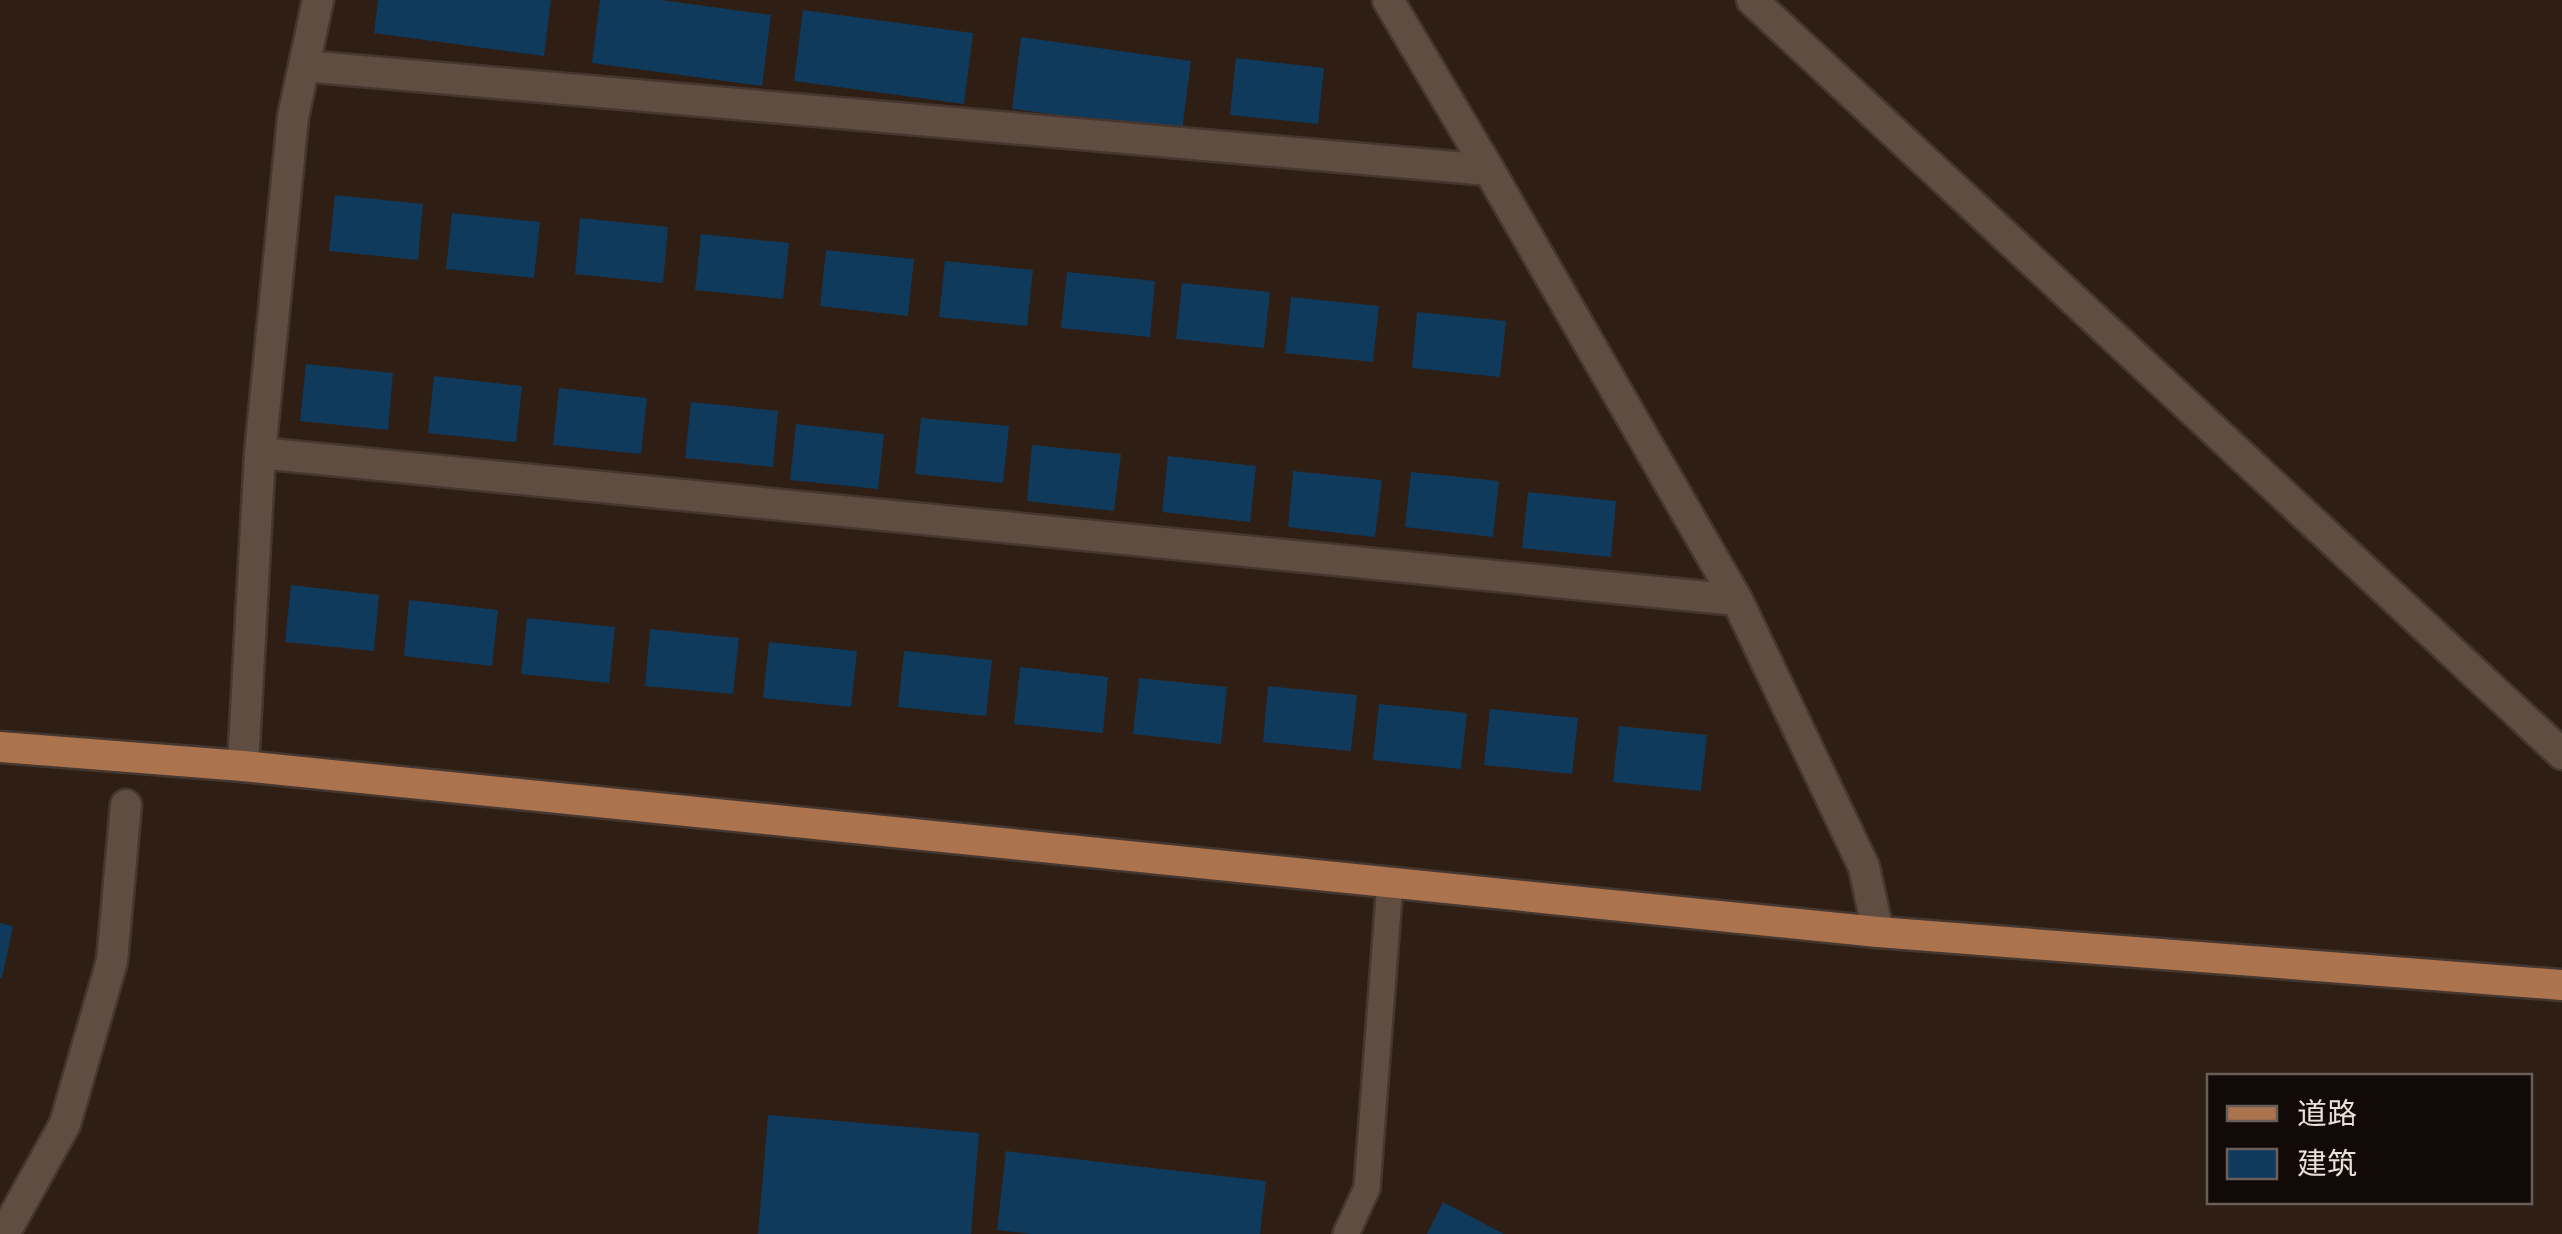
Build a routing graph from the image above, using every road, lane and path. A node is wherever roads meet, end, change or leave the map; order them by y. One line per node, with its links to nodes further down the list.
1 (318, 0): 4 (street)
2 (1388, 0): 5 (street)
3 (1752, 0): 9 (street)
4 (304, 66): 5 (street); 6 (street)
5 (1489, 170): 7 (street)
6 (260, 453): 7 (street); 10 (street)
7 (1737, 600): 13 (street)
8 (0, 748): 10 (main road)
9 (2562, 754)
10 (243, 766): 12 (main road)
11 (126, 805): 15 (street)
12 (1390, 882): 13 (main road); 16 (lane)
13 (1878, 932): 14 (main road)
14 (2562, 985)
15 (4, 1234)
16 (1346, 1234)

